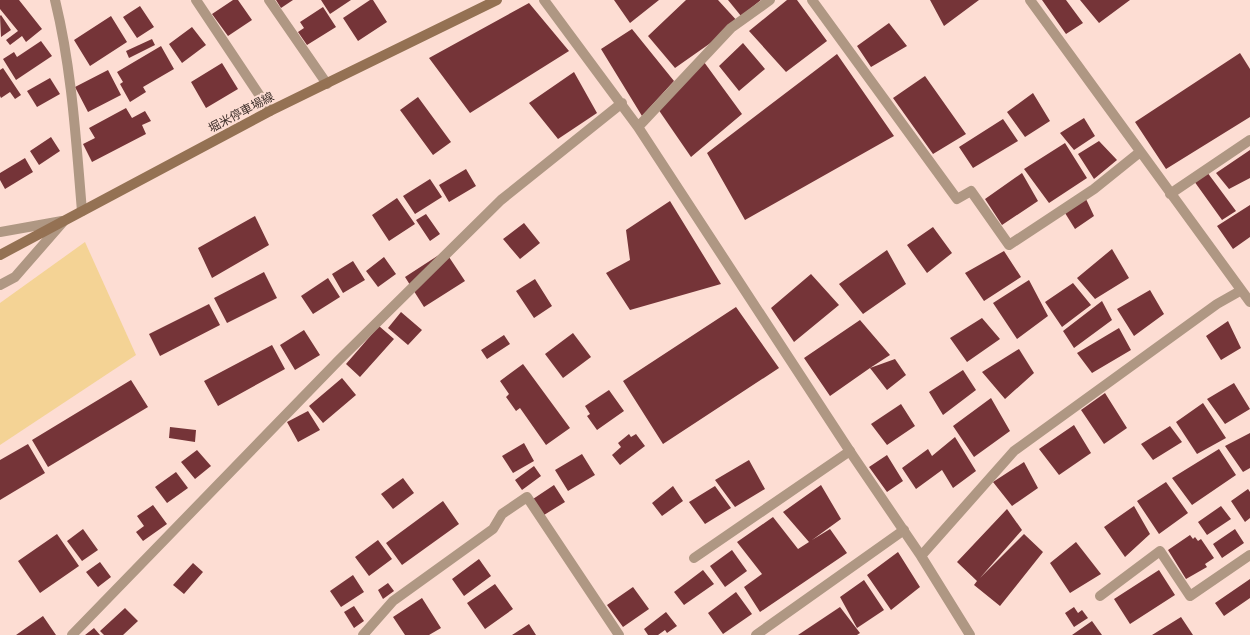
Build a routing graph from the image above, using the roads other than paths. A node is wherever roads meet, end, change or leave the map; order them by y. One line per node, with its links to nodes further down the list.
1 (55, 0): 16 (street)
2 (196, 0): 11 (street)
3 (269, 0): 9 (street)
4 (497, 0): 9 (main road, 堀米停車場線)
5 (544, 0): 10 (street)
6 (770, 0): 12 (street)
7 (812, 0): 14 (street)
8 (1030, 0): 14 (street)
9 (327, 84): 11 (main road, 堀米停車場線)
10 (622, 103): 12 (street); 29 (street)
11 (270, 112): 16 (main road, 堀米停車場線)
12 (638, 126): 23 (street)
13 (1250, 140): 15 (street)
14 (1140, 152): 15 (street)
15 (1170, 194): 21 (street)
16 (82, 211): 17 (main road, 堀米停車場線)
17 (64, 220): 18 (street); 19 (main road, 堀米停車場線); 20 (street)
18 (0, 232)
19 (0, 255)
20 (0, 285)
21 (1240, 291): 22 (street); 26 (street)
22 (1250, 302)
23 (850, 451): 24 (street); 27 (street)
24 (904, 530): 26 (street); 32 (street)
25 (1250, 555): 28 (street)
26 (921, 556): 33 (street)
27 (694, 558)
28 (1100, 596)
29 (72, 635)
30 (363, 635): 31 (street)
31 (620, 635)
32 (756, 635)
33 (970, 635)

